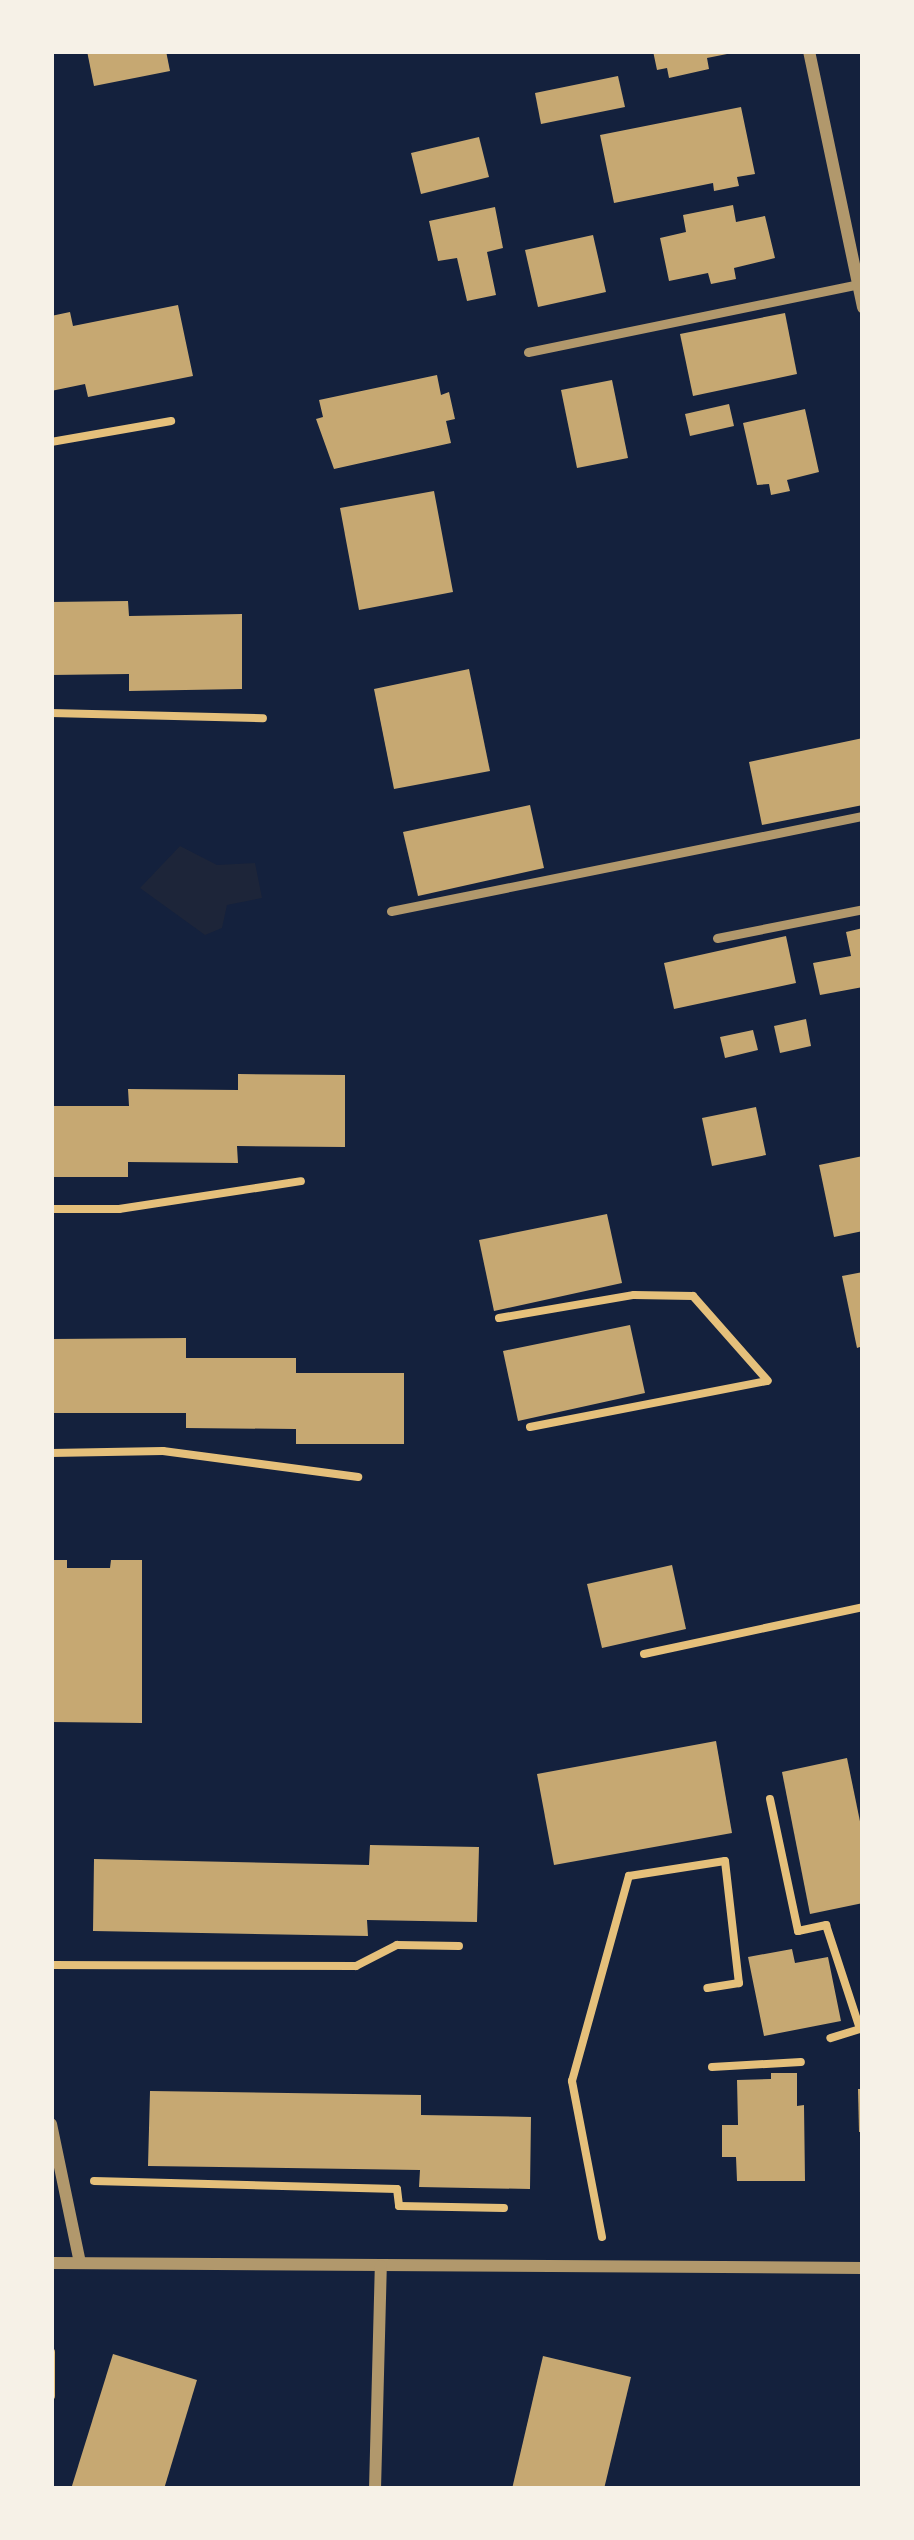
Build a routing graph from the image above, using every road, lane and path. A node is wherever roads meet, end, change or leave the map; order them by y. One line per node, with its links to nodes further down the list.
1 (809, 51): 2 (street)
2 (858, 284): 3 (street); 4 (lane)
3 (863, 307)
4 (528, 352)
5 (171, 421): 6 (path)
6 (51, 442)
7 (51, 713): 8 (path)
8 (263, 718)
9 (863, 816): 11 (lane)
10 (863, 909): 12 (lane)
11 (391, 911)
12 (717, 938)
13 (301, 1181): 14 (path)
14 (51, 1209)
15 (499, 1318): 16 (path)
16 (530, 1427)
17 (51, 1453): 18 (path)
18 (358, 1477)
19 (863, 1607): 20 (path)
20 (644, 1654)
21 (770, 1799): 25 (path)
22 (459, 1946): 23 (path)
23 (51, 1965)
24 (707, 1988): 34 (path)
25 (830, 2038)
26 (801, 2062): 27 (path)
27 (712, 2067)
28 (51, 2124): 29 (street)
29 (63, 2180): 30 (path); 32 (street)
30 (504, 2208)
31 (51, 2263): 32 (street)
32 (80, 2263): 33 (street)
33 (381, 2266): 34 (street); 38 (street)
34 (608, 2267): 35 (street)
35 (863, 2268)
36 (51, 2351): 37 (path)
37 (51, 2396)
38 (375, 2489)

